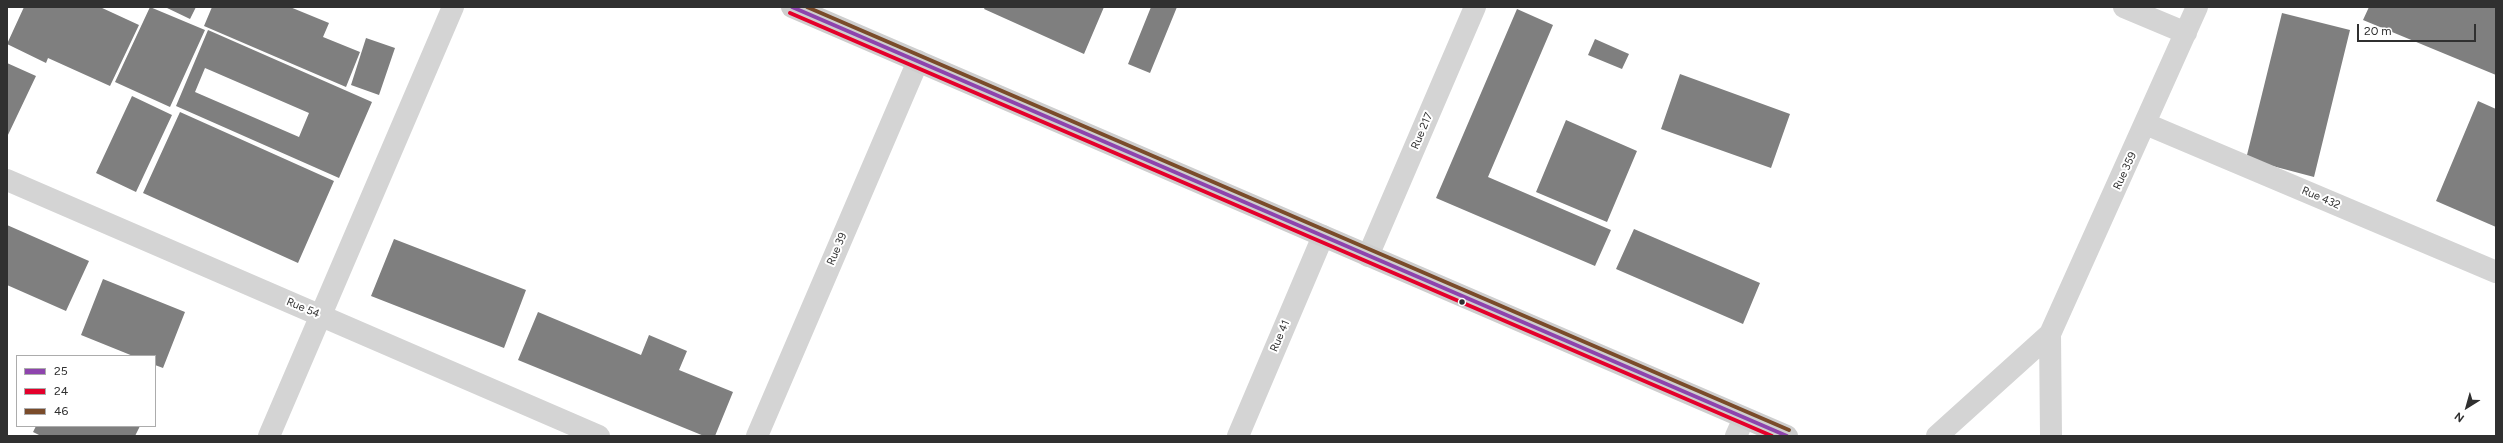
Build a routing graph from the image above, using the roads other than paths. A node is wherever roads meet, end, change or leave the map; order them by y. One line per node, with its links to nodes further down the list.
1 (452, 7): 13 (street)
2 (792, 7): 7 (main road)
3 (1475, 7): 11 (street, Rue 217)
4 (2124, 7): 6 (street)
5 (2197, 7): 6 (street, Rue 359)
6 (2186, 34): 8 (street, Rue 359)
7 (918, 61): 10 (main road); 18 (street, Rue 39)
8 (2146, 124): 12 (street, Rue 432); 14 (street, Rue 359)
9 (7, 180): 13 (street, Rue 54)
10 (1323, 236): 11 (main road); 19 (street, Rue 41)
11 (1368, 256): 15 (main road)
12 (2496, 272)
13 (320, 316): 16 (street); 17 (street, Rue 54)
14 (2050, 334): 21 (street); 22 (street)
15 (1740, 427): 20 (main road)
16 (269, 436)
17 (599, 436)
18 (757, 436)
19 (1238, 436)
20 (1787, 436)
21 (1937, 436)
22 (2051, 436)

